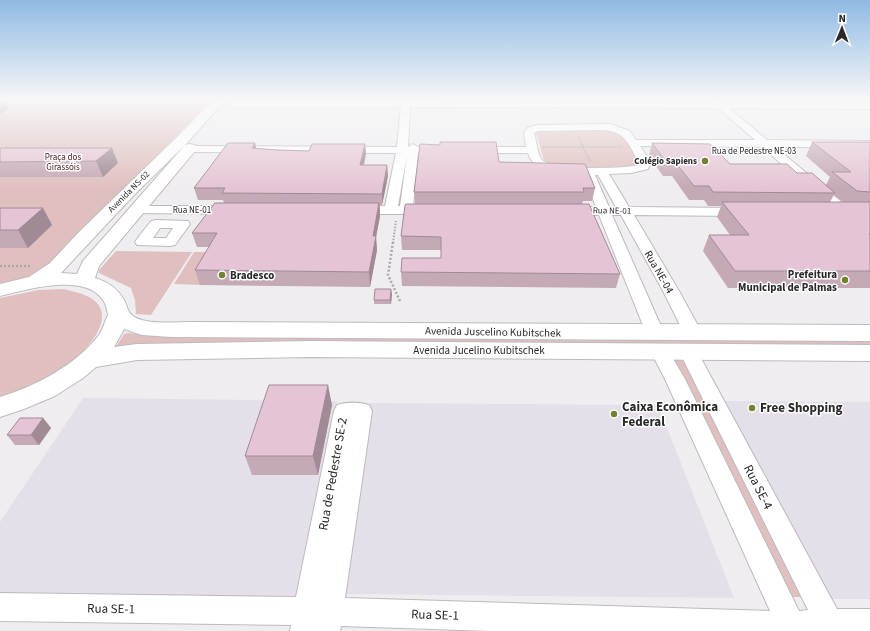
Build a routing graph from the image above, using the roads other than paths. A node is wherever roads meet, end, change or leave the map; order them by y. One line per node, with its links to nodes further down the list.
1 (194, 129): 26 (main road, Avenida NS-02)
2 (206, 129): 9 (main road, Avenida NS-02)
3 (408, 129): 7 (street)
4 (533, 129): 13 (street)
5 (620, 129): 10 (street)
6 (744, 129): 14 (street)
7 (409, 144): 9 (street); 11 (street); 20 (street)
8 (870, 144): 14 (street, Rua de Pedestre NE-03)
9 (193, 146): 17 (main road, Avenida NS-02)
10 (635, 146): 14 (street, Rua de Pedestre NE-03); 16 (street)
11 (452, 147)
12 (467, 147): 13 (street)
13 (533, 147): 16 (street)
14 (764, 147): 14 (street); 15 (street, Rua de Pedestre NE-03)
15 (870, 151)
16 (594, 170): 23 (street); 24 (street, Rua NE-04)
17 (137, 210): 18 (street, Rua NE-01); 27 (main road, Avenida NS-02)
18 (247, 210)
19 (343, 210): 20 (street)
20 (398, 210): 21 (street)
21 (437, 210)
22 (554, 211): 23 (street, Rua NE-01)
23 (605, 211): 24 (street, Rua NE-01); 31 (street)
24 (624, 212): 25 (street, Rua NE-01); 32 (street, Rua NE-04)
25 (754, 212)
26 (36, 274): 27 (main road); 28 (main road)
27 (84, 281): 29 (main road)
28 (0, 290)
29 (119, 315): 31 (main road, Avenida Juscelino Kubitschek); 34 (main road)
30 (870, 333): 32 (main road)
31 (657, 342): 32 (main road, Avenida Jucelino Kubitschek); 34 (main road, Avenida Jucelino Kubitschek); 41 (street)
32 (690, 342): 33 (main road, Avenida Jucelino Kubitschek); 40 (street, Rua SE-4)
33 (870, 353)
34 (88, 360): 35 (main road)
35 (0, 407)
36 (353, 412): 38 (street, Rua de Pedestre SE-2)
37 (0, 607): 38 (street, Rua SE-1)
38 (316, 622): 41 (street, Rua SE-1)
39 (870, 623): 40 (street, Rua SE-1)
40 (830, 627): 41 (street, Rua SE-1)
41 (793, 628)

